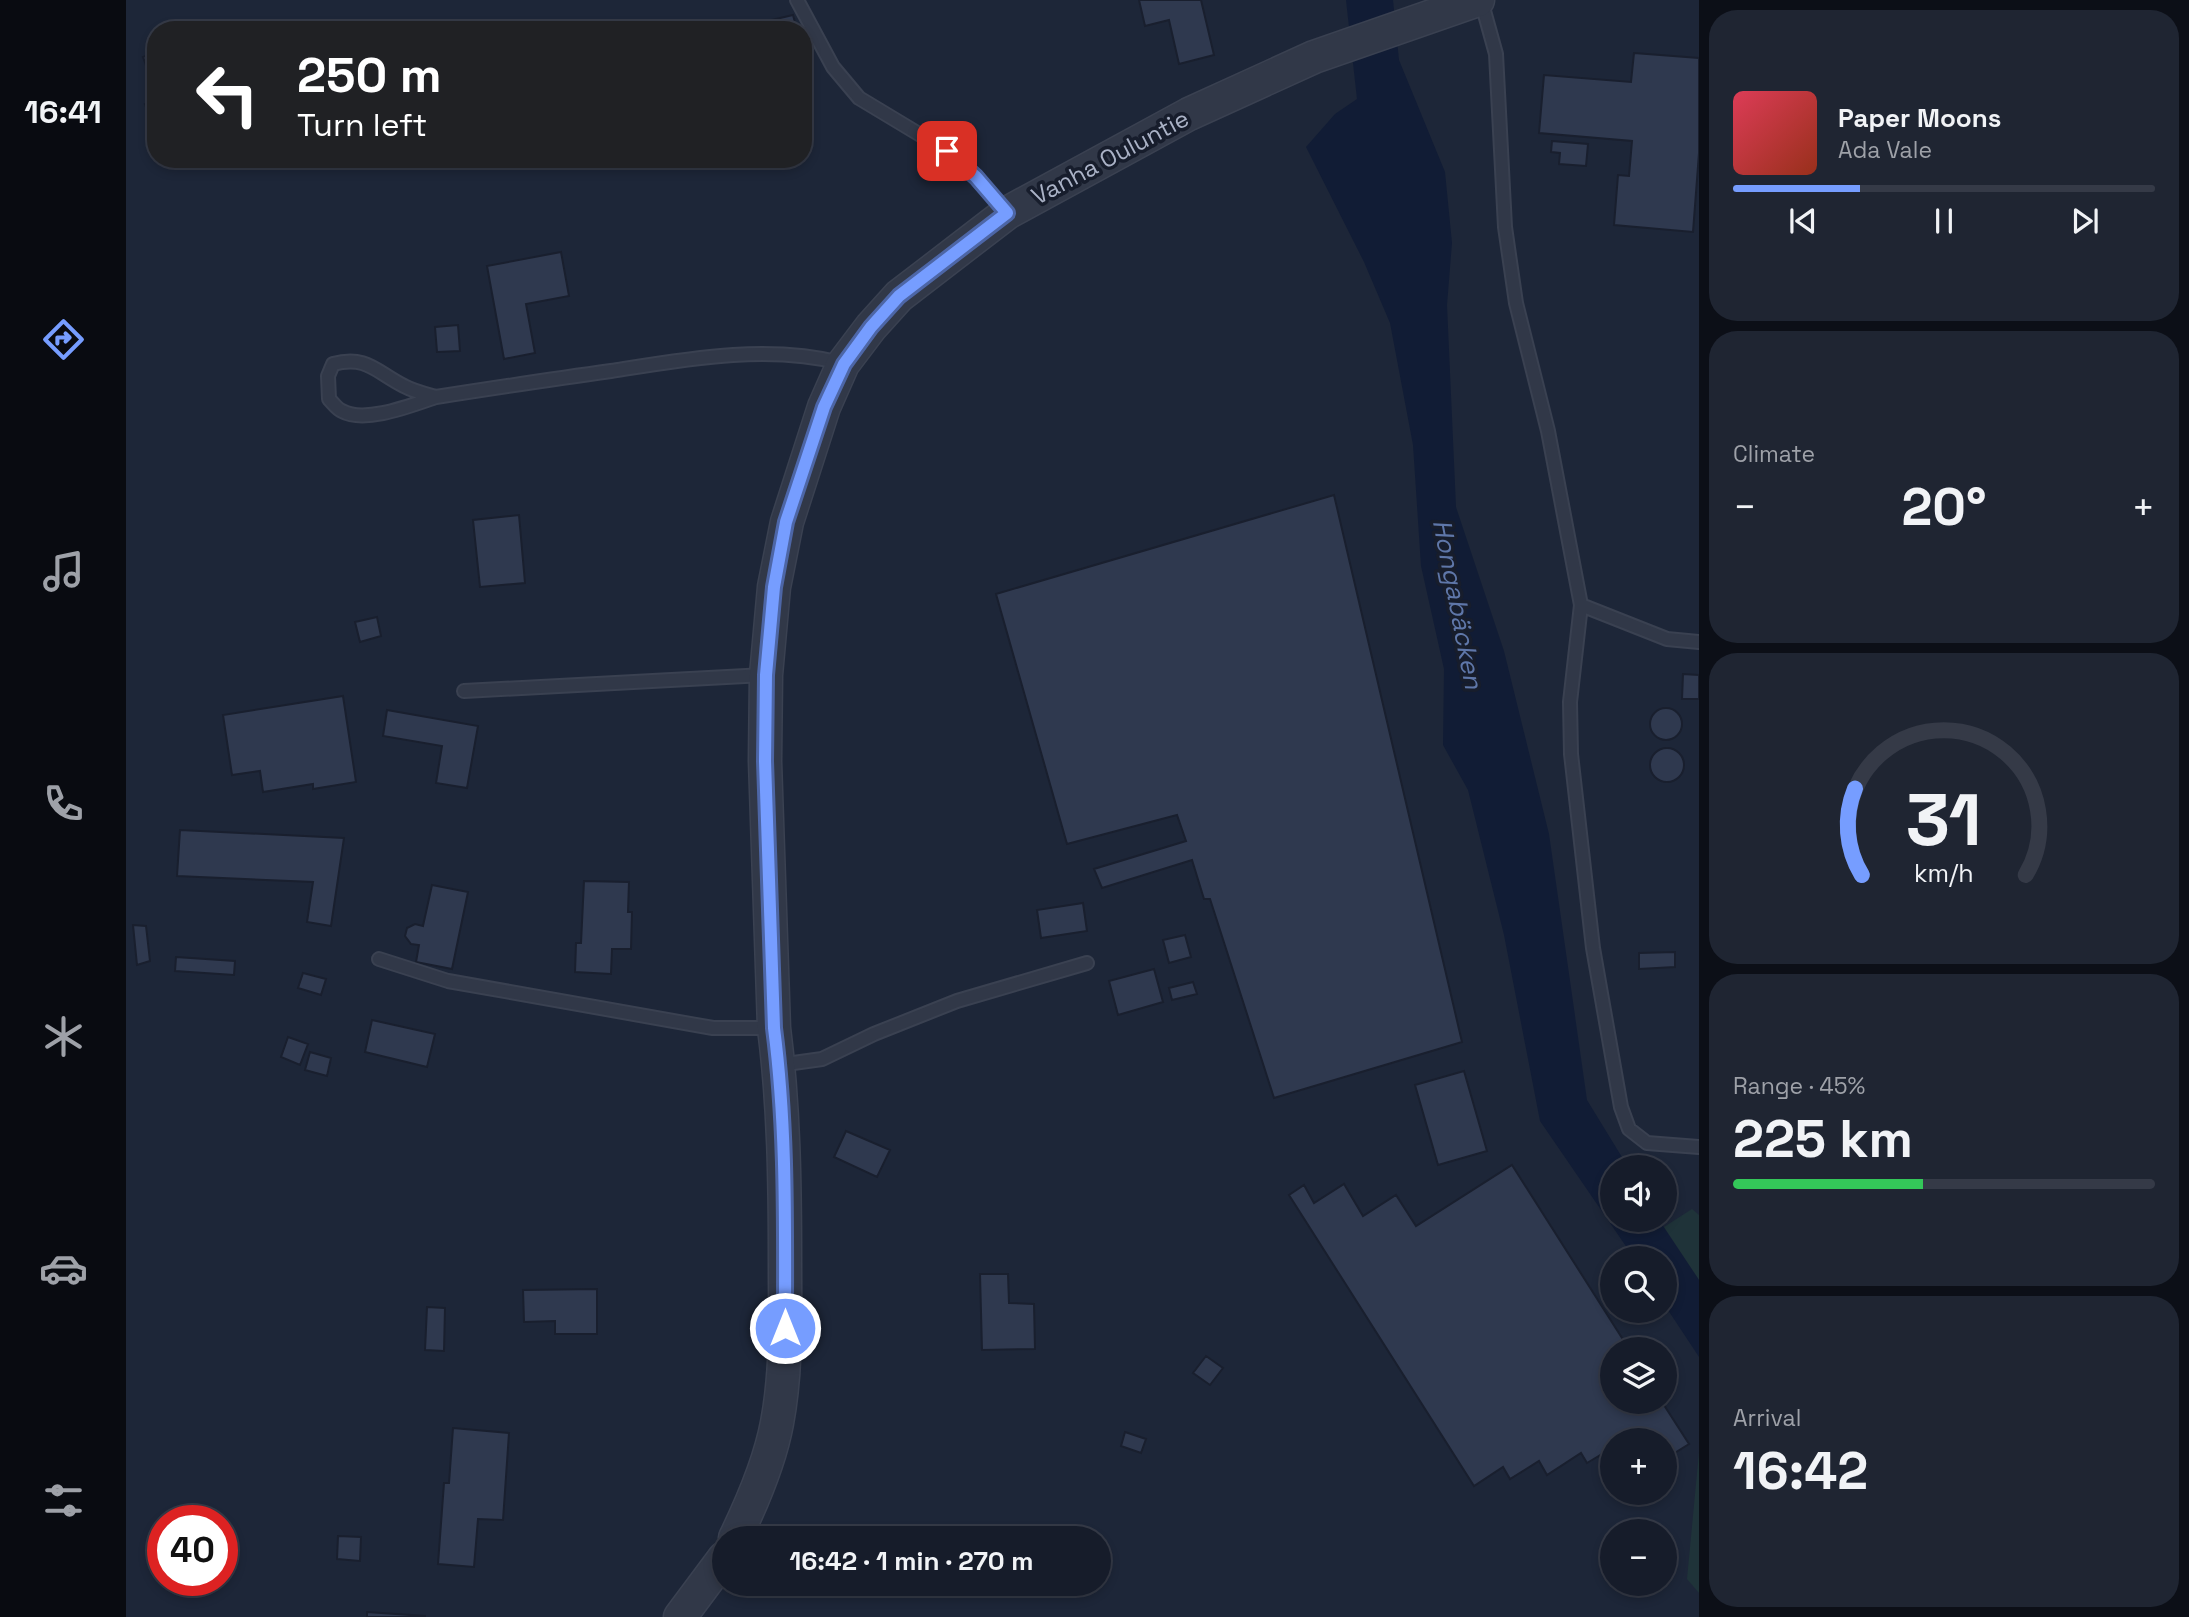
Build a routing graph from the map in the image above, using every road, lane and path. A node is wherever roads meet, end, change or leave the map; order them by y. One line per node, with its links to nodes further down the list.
1 (797, 0): 3 (lane)
2 (1470, 3): 5 (street, Vanha Ouluntie); 8 (lane)
3 (808, 21)
4 (812, 28): 5 (lane)
5 (1007, 213): 6 (street, Vanha Ouluntie)
6 (844, 364): 7 (lane); 10 (street, Vanha Ouluntie)
7 (436, 397): 7 (lane)
8 (1581, 605): 9 (lane); 16 (lane)
9 (1699, 642)
10 (766, 675): 11 (lane); 14 (street, Vanha Ouluntie)
11 (464, 691)
12 (379, 959): 14 (lane)
13 (1087, 963): 15 (lane)
14 (774, 1028): 15 (street, Vanha Ouluntie)
15 (779, 1065): 17 (street, Vanha Ouluntie)
16 (1699, 1147)
17 (741, 1526)
18 (712, 1574): 19 (street)
19 (680, 1617)

